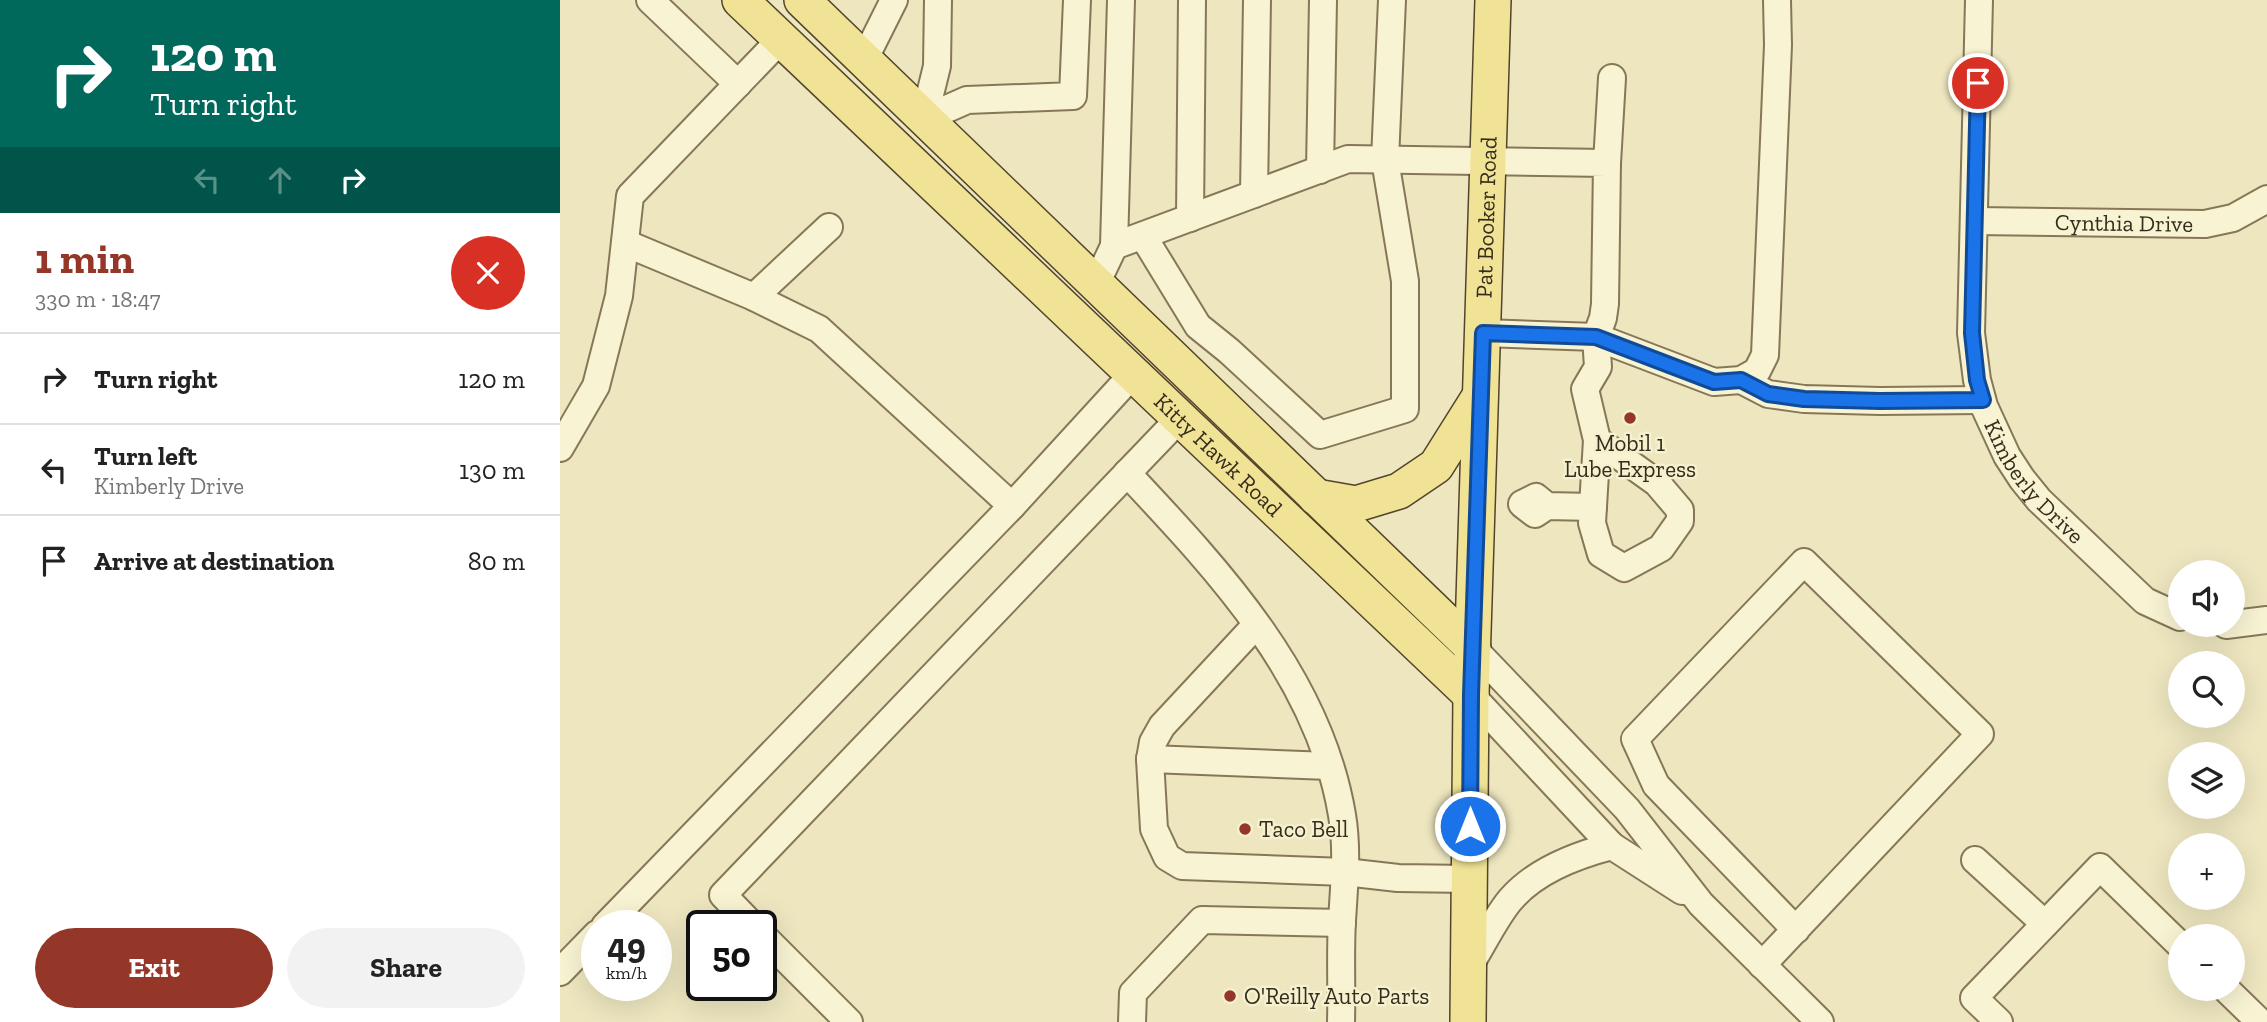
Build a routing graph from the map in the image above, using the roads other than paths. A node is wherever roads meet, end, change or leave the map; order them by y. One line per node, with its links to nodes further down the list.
1 (650, 0): 18 (street)
2 (740, 0): 15 (main road, Kitty Hawk Road)
3 (894, 0): 16 (street)
4 (938, 0): 19 (street)
5 (1077, 0): 19 (street)
6 (1121, 0): 31 (street)
7 (1192, 0): 26 (street)
8 (1257, 0): 24 (street)
9 (1323, 0): 23 (street)
10 (1391, 0): 20 (street)
11 (1493, 0): 21 (main road, Pat Booker Road)
12 (1777, 0): 38 (street)
13 (1979, 0): 27 (street, Kimberly Drive)
14 (807, 5): 15 (main road); 16 (main road, Kitty Hawk Road)
15 (781, 40): 18 (street); 34 (main road, Kitty Hawk Road)
16 (864, 61): 19 (main road, Kitty Hawk Road)
17 (1612, 78): 22 (street)
18 (738, 84): 30 (street)
19 (924, 118): 32 (main road, Kitty Hawk Road)
20 (1385, 160): 21 (street); 23 (street); 29 (street)
21 (1488, 161): 22 (street); 35 (main road, Pat Booker Road)
22 (1607, 163): 36 (street)
23 (1320, 170): 24 (street)
24 (1254, 194): 26 (street)
25 (2267, 199): 27 (street, Cynthia Drive)
26 (1190, 218): 29 (street)
27 (1975, 221): 40 (street, Kimberly Drive)
28 (829, 227): 33 (street)
29 (1143, 236): 31 (street)
30 (625, 243): 33 (street); 43 (street)
31 (1114, 246): 32 (street)
32 (1096, 284): 34 (main road); 45 (main road, Kitty Hawk Road)
33 (754, 297): 47 (street)
34 (1069, 314): 37 (main road, Kitty Hawk Road)
35 (1483, 333): 36 (street); 39 (main road, Pat Booker Road)
36 (1596, 337): 38 (street); 42 (street)
37 (1133, 374): 41 (main road, Kitty Hawk Road); 47 (street)
38 (1741, 380): 40 (street)
39 (1480, 396): 45 (main road); 46 (main road, Pat Booker Road)
40 (1983, 400): 49 (street, Kimberly Drive)
41 (1180, 418): 44 (street); 54 (main road, Kitty Hawk Road)
42 (1597, 440): 48 (street); 48 (street)
43 (560, 448)
44 (1127, 473): 52 (street); 63 (street)
45 (1317, 497): 53 (main road, Kitty Hawk Road)
46 (1477, 500): 48 (street); 53 (main road, Pat Booker Road)
47 (1012, 506): 62 (street)
48 (1593, 507)
49 (2168, 612)
50 (2267, 620): 51 (street)
51 (2245, 624)
52 (1256, 625): 55 (street); 56 (street)
53 (1473, 648): 54 (main road, Pat Booker Road); 61 (street, Kitty Hawk Road)
54 (1471, 695): 57 (street, Kitty Hawk Road); 60 (main road, Pat Booker Road)
55 (1150, 760): 56 (street); 59 (street)
56 (1329, 766): 59 (street)
57 (1612, 846): 61 (street, Kitty Hawk Road); 71 (street)
58 (1975, 860): 65 (street)
59 (1345, 872): 60 (street); 64 (street)
60 (1469, 879): 71 (main road, Pat Booker Road)
61 (1701, 904): 70 (street, Kitty Hawk Road)
62 (621, 910)
63 (738, 910)
64 (1342, 923): 75 (street); 76 (street)
65 (2045, 924): 67 (street); 79 (street)
66 (1796, 930): 66 (street); 70 (street)
67 (2168, 933)
68 (581, 950): 72 (street)
69 (777, 950): 74 (street)
70 (1762, 965): 78 (street, Kitty Hawk Road)
71 (1468, 968): 77 (main road, Pat Booker Road)
72 (560, 972)
73 (2238, 1001): 80 (street)
74 (849, 1022)
75 (1132, 1022)
76 (1341, 1022)
77 (1468, 1022)
78 (1820, 1022)
79 (2000, 1022)
80 (2260, 1022)

